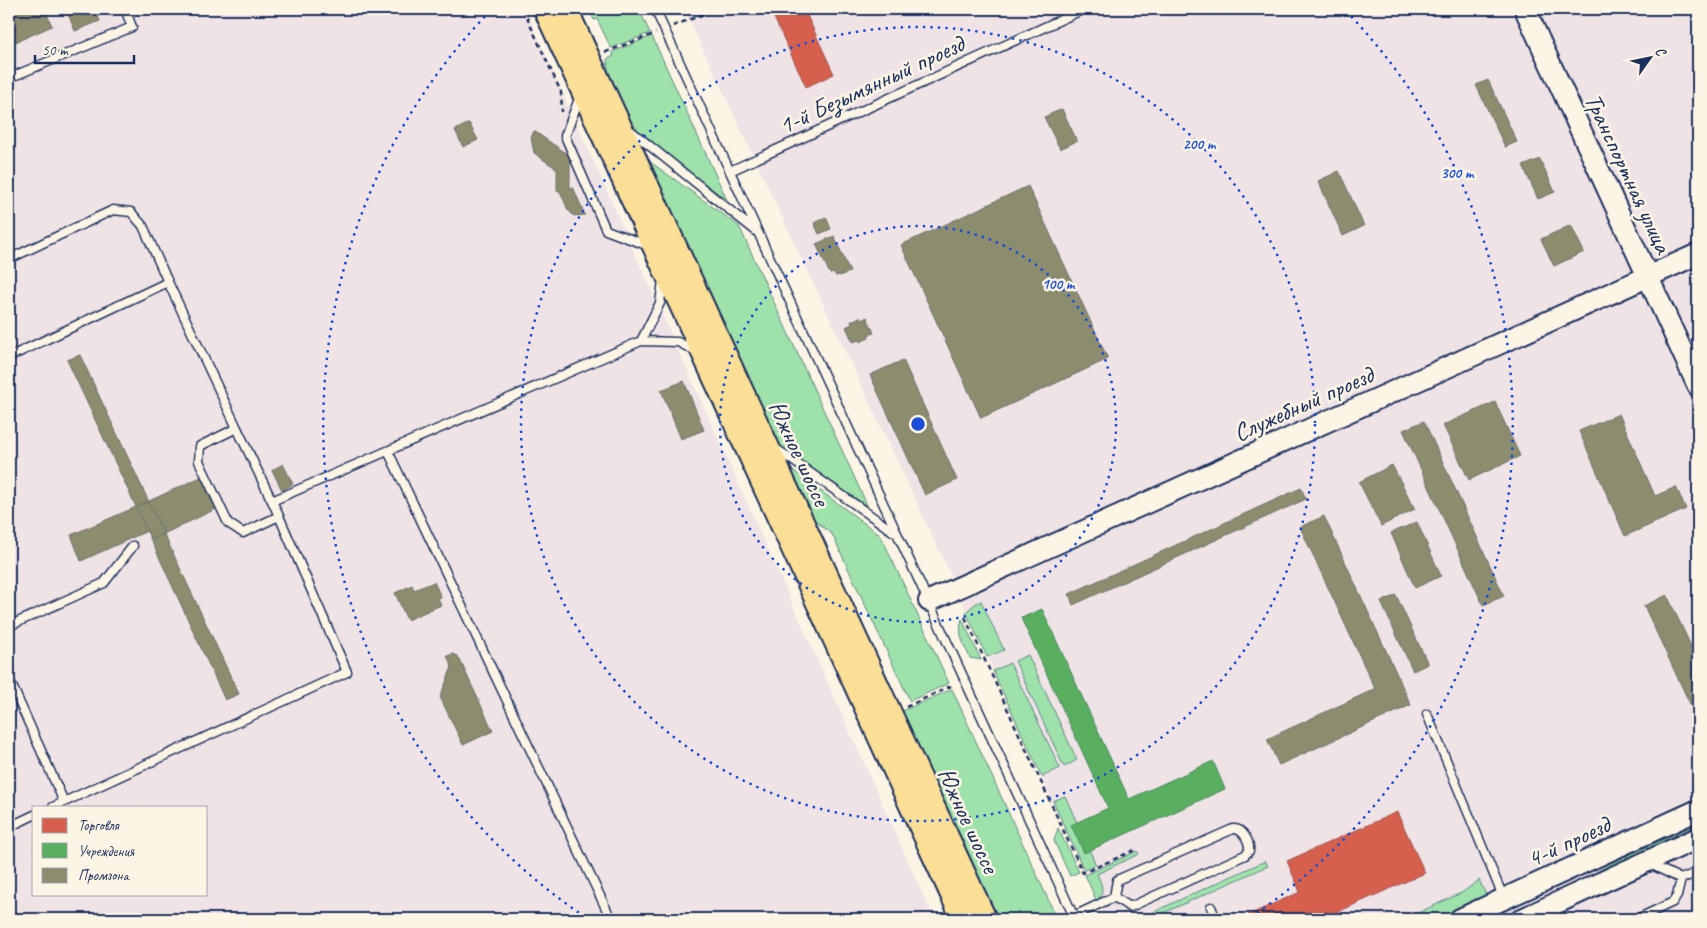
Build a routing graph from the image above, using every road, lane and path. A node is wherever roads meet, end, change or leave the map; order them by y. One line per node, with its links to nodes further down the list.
1 (125, 9): 8 (lane)
2 (523, 9): 11 (path)
3 (545, 9): 9 (main road, Южное шоссе)
4 (566, 9): 10 (main road, Южное шоссе)
5 (655, 9): 12 (lane)
6 (1084, 9): 12 (lane, 1-й Безымянный проезд)
7 (1525, 9): 17 (street, Транспортная улица)
8 (9, 78)
9 (582, 90): 11 (lane); 15 (main road, Южное шоссе)
10 (618, 121): 13 (lane); 24 (main road, Южное шоссе)
11 (565, 136): 15 (lane)
12 (730, 171): 13 (lane)
13 (759, 234): 28 (lane)
14 (1698, 254): 17 (street, Служебный проезд)
15 (659, 258): 19 (lane); 20 (main road, Южное шоссе)
16 (9, 259): 18 (lane)
17 (1648, 277): 22 (street, Транспортная улица); 30 (street, Служебный проезд)
18 (168, 282): 21 (lane); 23 (lane)
19 (641, 341): 20 (lane); 25 (lane)
20 (703, 355): 52 (main road, Южное шоссе)
21 (9, 357)
22 (1698, 386)
23 (236, 428): 26 (lane); 27 (lane)
24 (763, 440): 28 (lane); 53 (main road, Южное шоссе)
25 (388, 451): 26 (lane); 51 (lane)
26 (272, 501): 27 (lane)
27 (279, 516): 37 (lane)
28 (896, 533): 30 (lane)
29 (133, 546): 32 (lane)
30 (929, 601): 50 (lane)
31 (965, 617): 43 (path)
32 (9, 626)
33 (9, 679): 37 (lane)
34 (950, 686): 35 (path)
35 (900, 709)
36 (1427, 714): 48 (lane)
37 (64, 802): 38 (lane)
38 (55, 806)
39 (1698, 810): 48 (street, 4-й проезд)
40 (32, 816): 41 (lane)
41 (9, 827)
42 (1698, 838): 44 (street, 4-й проезд)
43 (1137, 848)
44 (1646, 862): 46 (lane); 56 (street, 4-й проезд)
45 (1698, 872): 46 (lane)
46 (1681, 879): 57 (lane)
47 (1114, 897): 47 (lane); 50 (lane)
48 (1504, 899): 55 (street, 4-й проезд)
49 (1211, 907): 54 (lane)
50 (1075, 918)
51 (611, 919)
52 (963, 919)
53 (985, 919)
54 (1216, 919)
55 (1460, 919)
56 (1522, 919)
57 (1637, 919)

